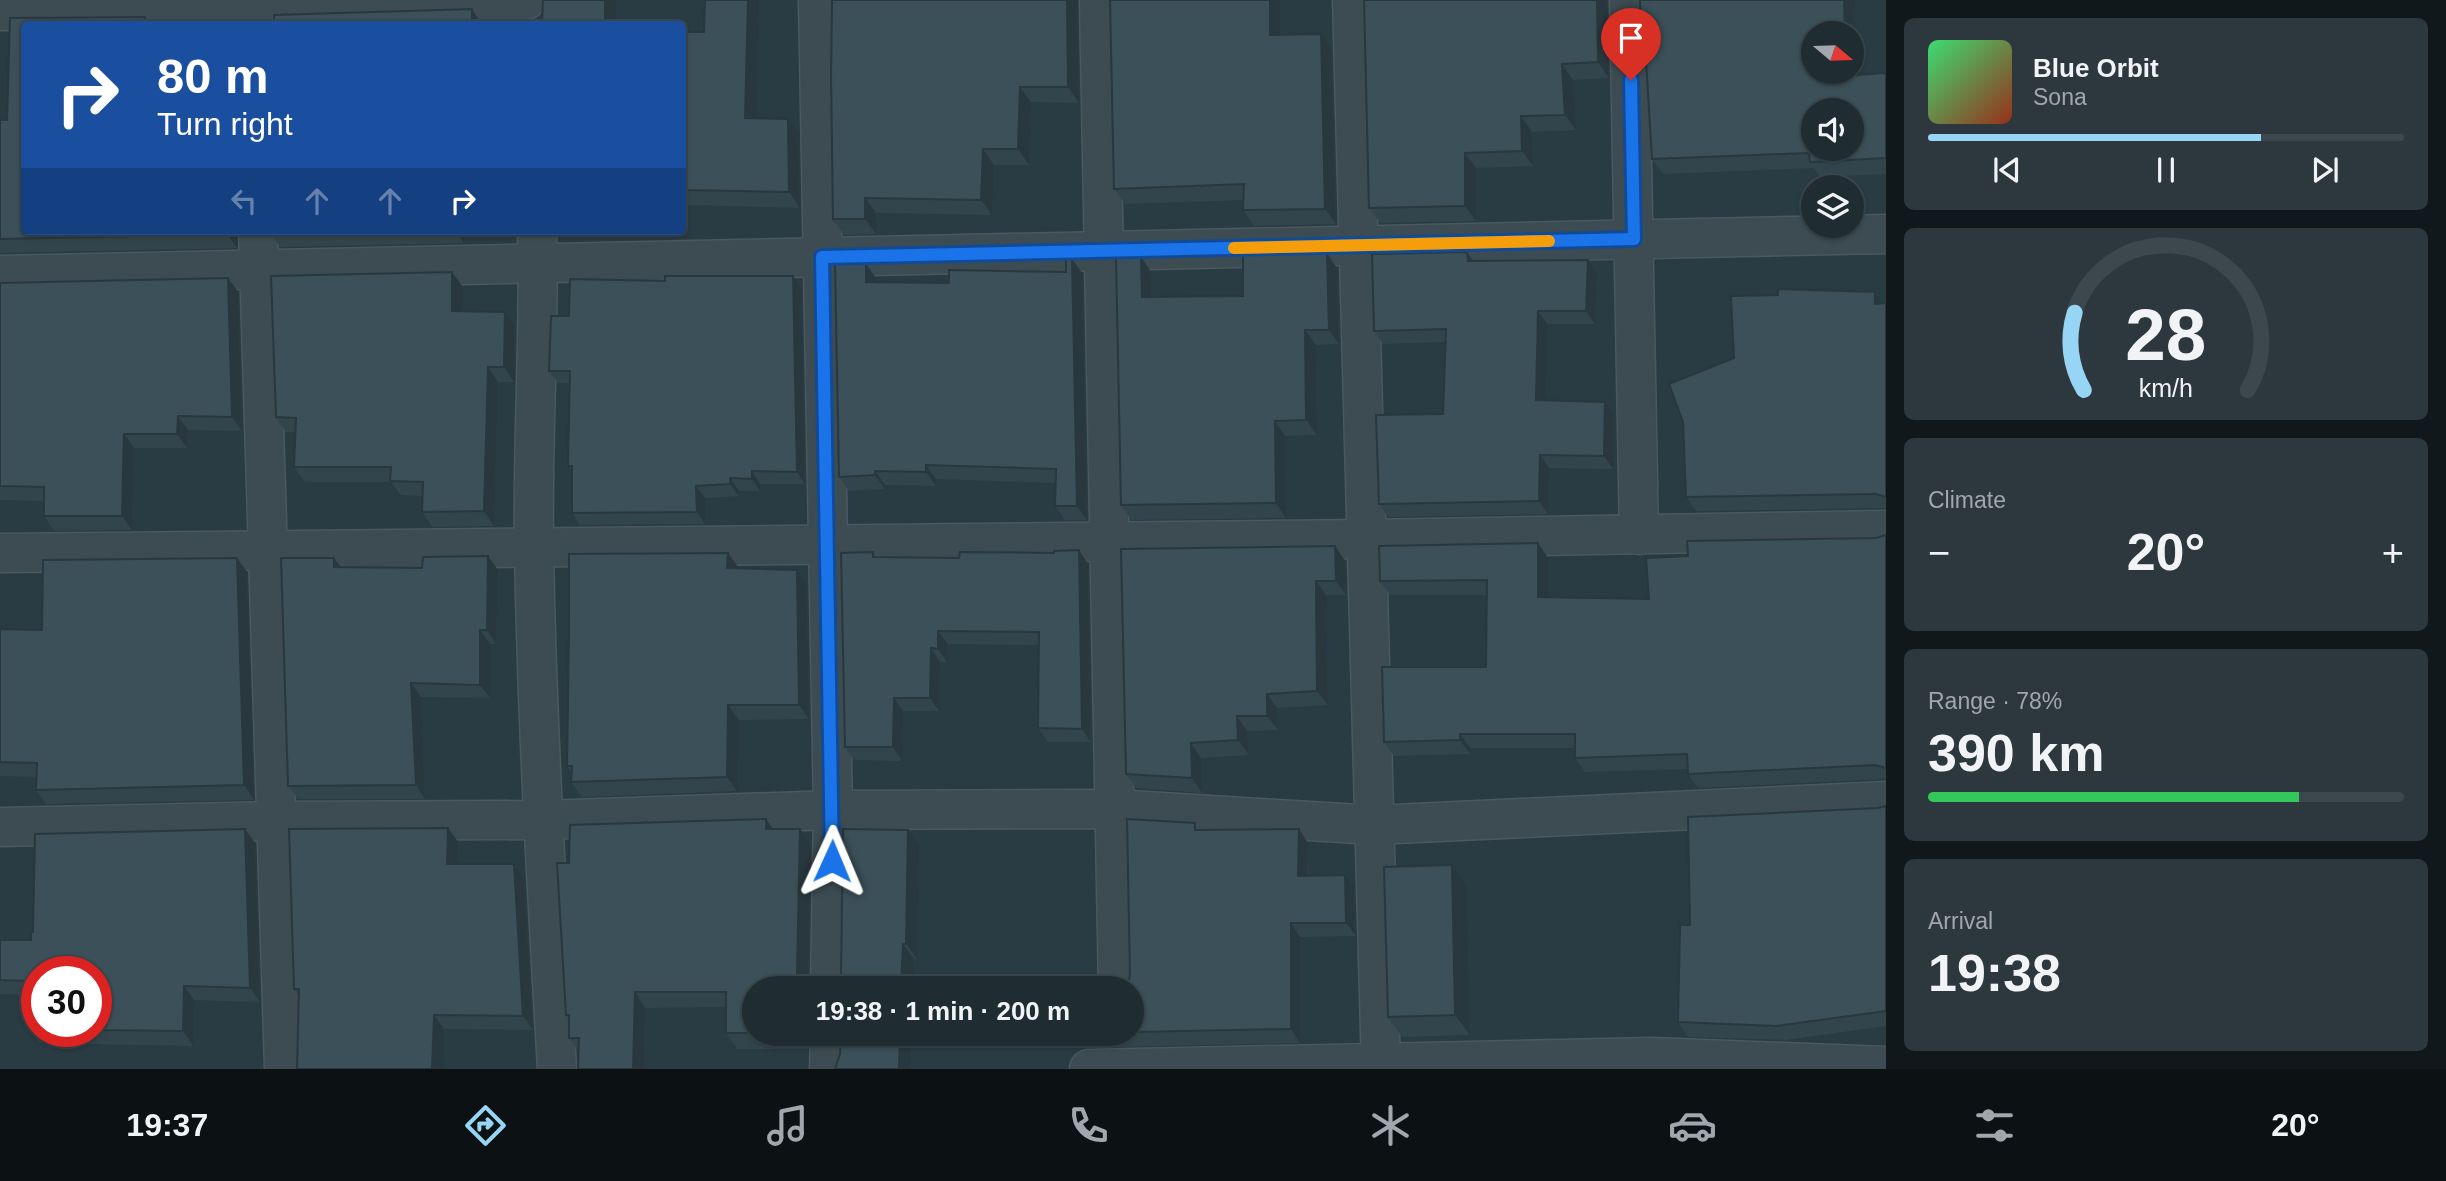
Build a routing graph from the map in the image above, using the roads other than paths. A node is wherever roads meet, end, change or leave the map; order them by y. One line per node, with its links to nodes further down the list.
1 (528, 0): 7 (street); 8 (street)
2 (818, 0): 15 (street)
3 (1099, 0): 14 (street)
4 (1352, 0): 12 (street)
5 (1629, 0): 11 (street)
6 (0, 10): 7 (street)
7 (251, 11)
8 (532, 21)
9 (1886, 234): 11 (street)
10 (258, 235): 16 (street)
11 (1634, 239): 12 (street); 19 (street)
12 (1359, 245): 14 (street); 20 (street)
13 (538, 247): 15 (street); 16 (street); 23 (street)
14 (1104, 251): 15 (street); 21 (street)
15 (822, 257): 22 (street)
16 (259, 271): 17 (street); 24 (street)
17 (0, 275)
18 (1886, 530): 19 (street)
19 (1639, 535): 20 (street)
20 (1366, 539): 21 (street); 31 (street)
21 (1109, 541): 22 (street); 27 (street)
22 (827, 544): 23 (street); 28 (street)
23 (534, 547): 24 (street); 29 (street)
24 (268, 550): 25 (street); 30 (street)
25 (0, 553)
26 (1886, 801): 31 (street)
27 (1114, 809): 28 (street); 31 (street); 34 (street)
28 (833, 810): 29 (street); 33 (street)
29 (543, 820): 30 (street); 40 (street)
30 (276, 821): 32 (street); 39 (street)
31 (1374, 825): 37 (street)
32 (0, 827)
33 (830, 976)
34 (1118, 976)
35 (830, 1046): 41 (street)
36 (1119, 1046): 43 (street)
37 (1381, 1065): 38 (street); 43 (street)
38 (1886, 1066)
39 (284, 1069)
40 (557, 1069)
41 (829, 1069)
42 (1089, 1069): 43 (street)
43 (1120, 1069)

